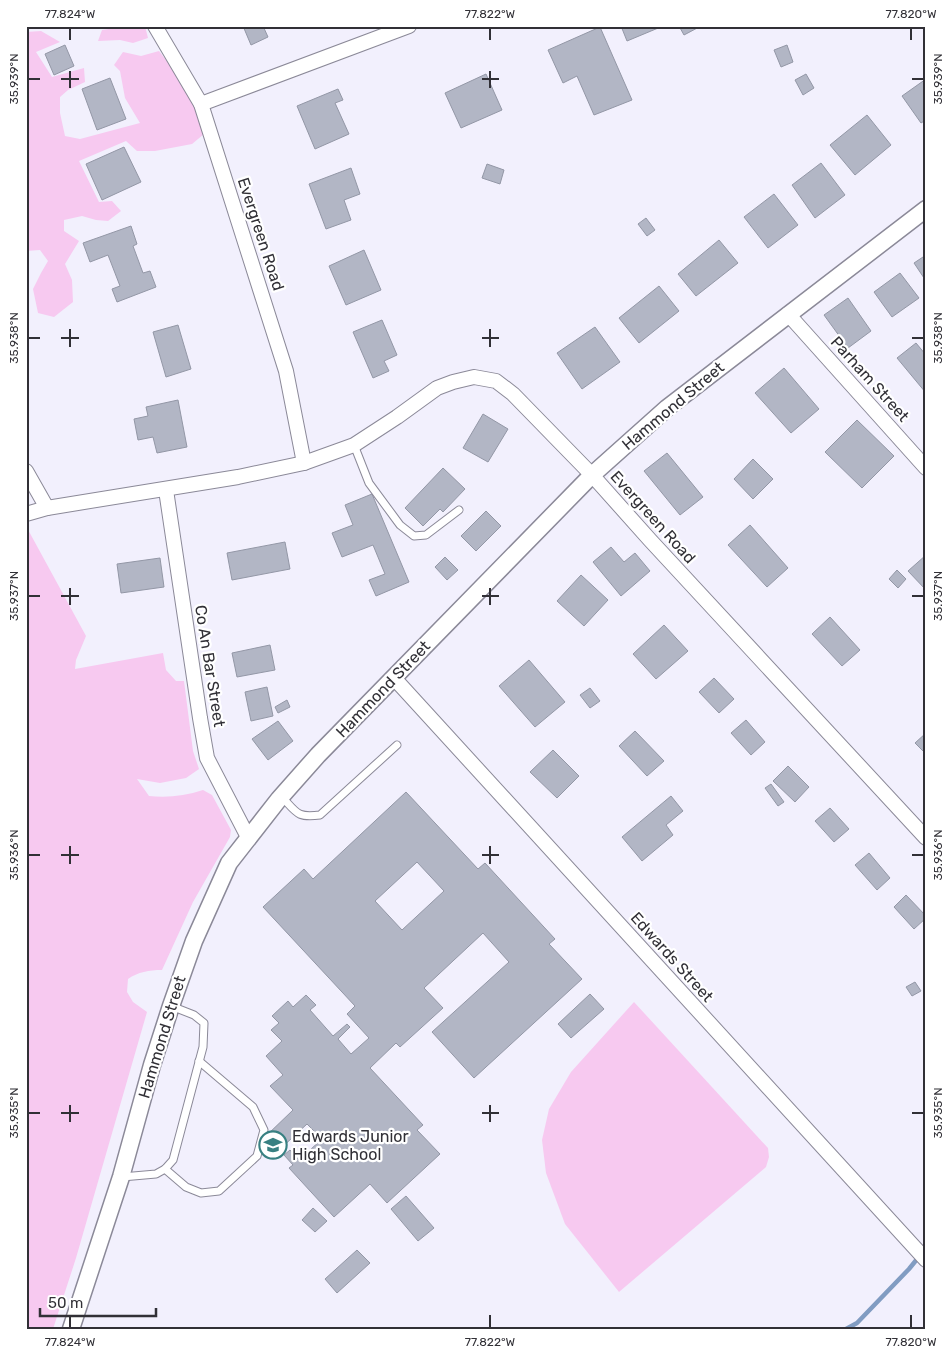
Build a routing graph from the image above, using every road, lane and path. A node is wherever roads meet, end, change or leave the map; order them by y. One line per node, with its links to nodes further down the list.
1 (155, 26): 3 (street, Evergreen Road)
2 (409, 26): 3 (street)
3 (201, 104): 7 (street, Evergreen Road)
4 (926, 209): 5 (street, Hammond Street)
5 (788, 314): 8 (street, Parham Street); 10 (street, Hammond Street)
6 (354, 445): 7 (street, Evergreen Road); 10 (street, Evergreen Road); 13 (lane)
7 (304, 463): 11 (street, Evergreen Road)
8 (926, 468)
9 (26, 471): 12 (street)
10 (592, 475): 15 (street, Hammond Street); 18 (street, Evergreen Road)
11 (166, 490): 12 (street, Evergreen Road); 19 (street, Co An Bar Street)
12 (46, 508): 14 (street, Evergreen Road)
13 (459, 510)
14 (26, 514)
15 (394, 678): 17 (street, Hammond Street); 24 (street, Edwards Street)
16 (397, 745): 17 (lane)
17 (281, 796): 19 (street, Hammond Street)
18 (926, 838)
19 (249, 839): 20 (street, Hammond Street)
20 (171, 1006): 21 (lane); 23 (street, Hammond Street)
21 (199, 1060): 22 (lane); 22 (lane)
22 (165, 1169): 23 (lane)
23 (121, 1177): 25 (street, Hammond Street)
24 (926, 1260)
25 (71, 1329)

